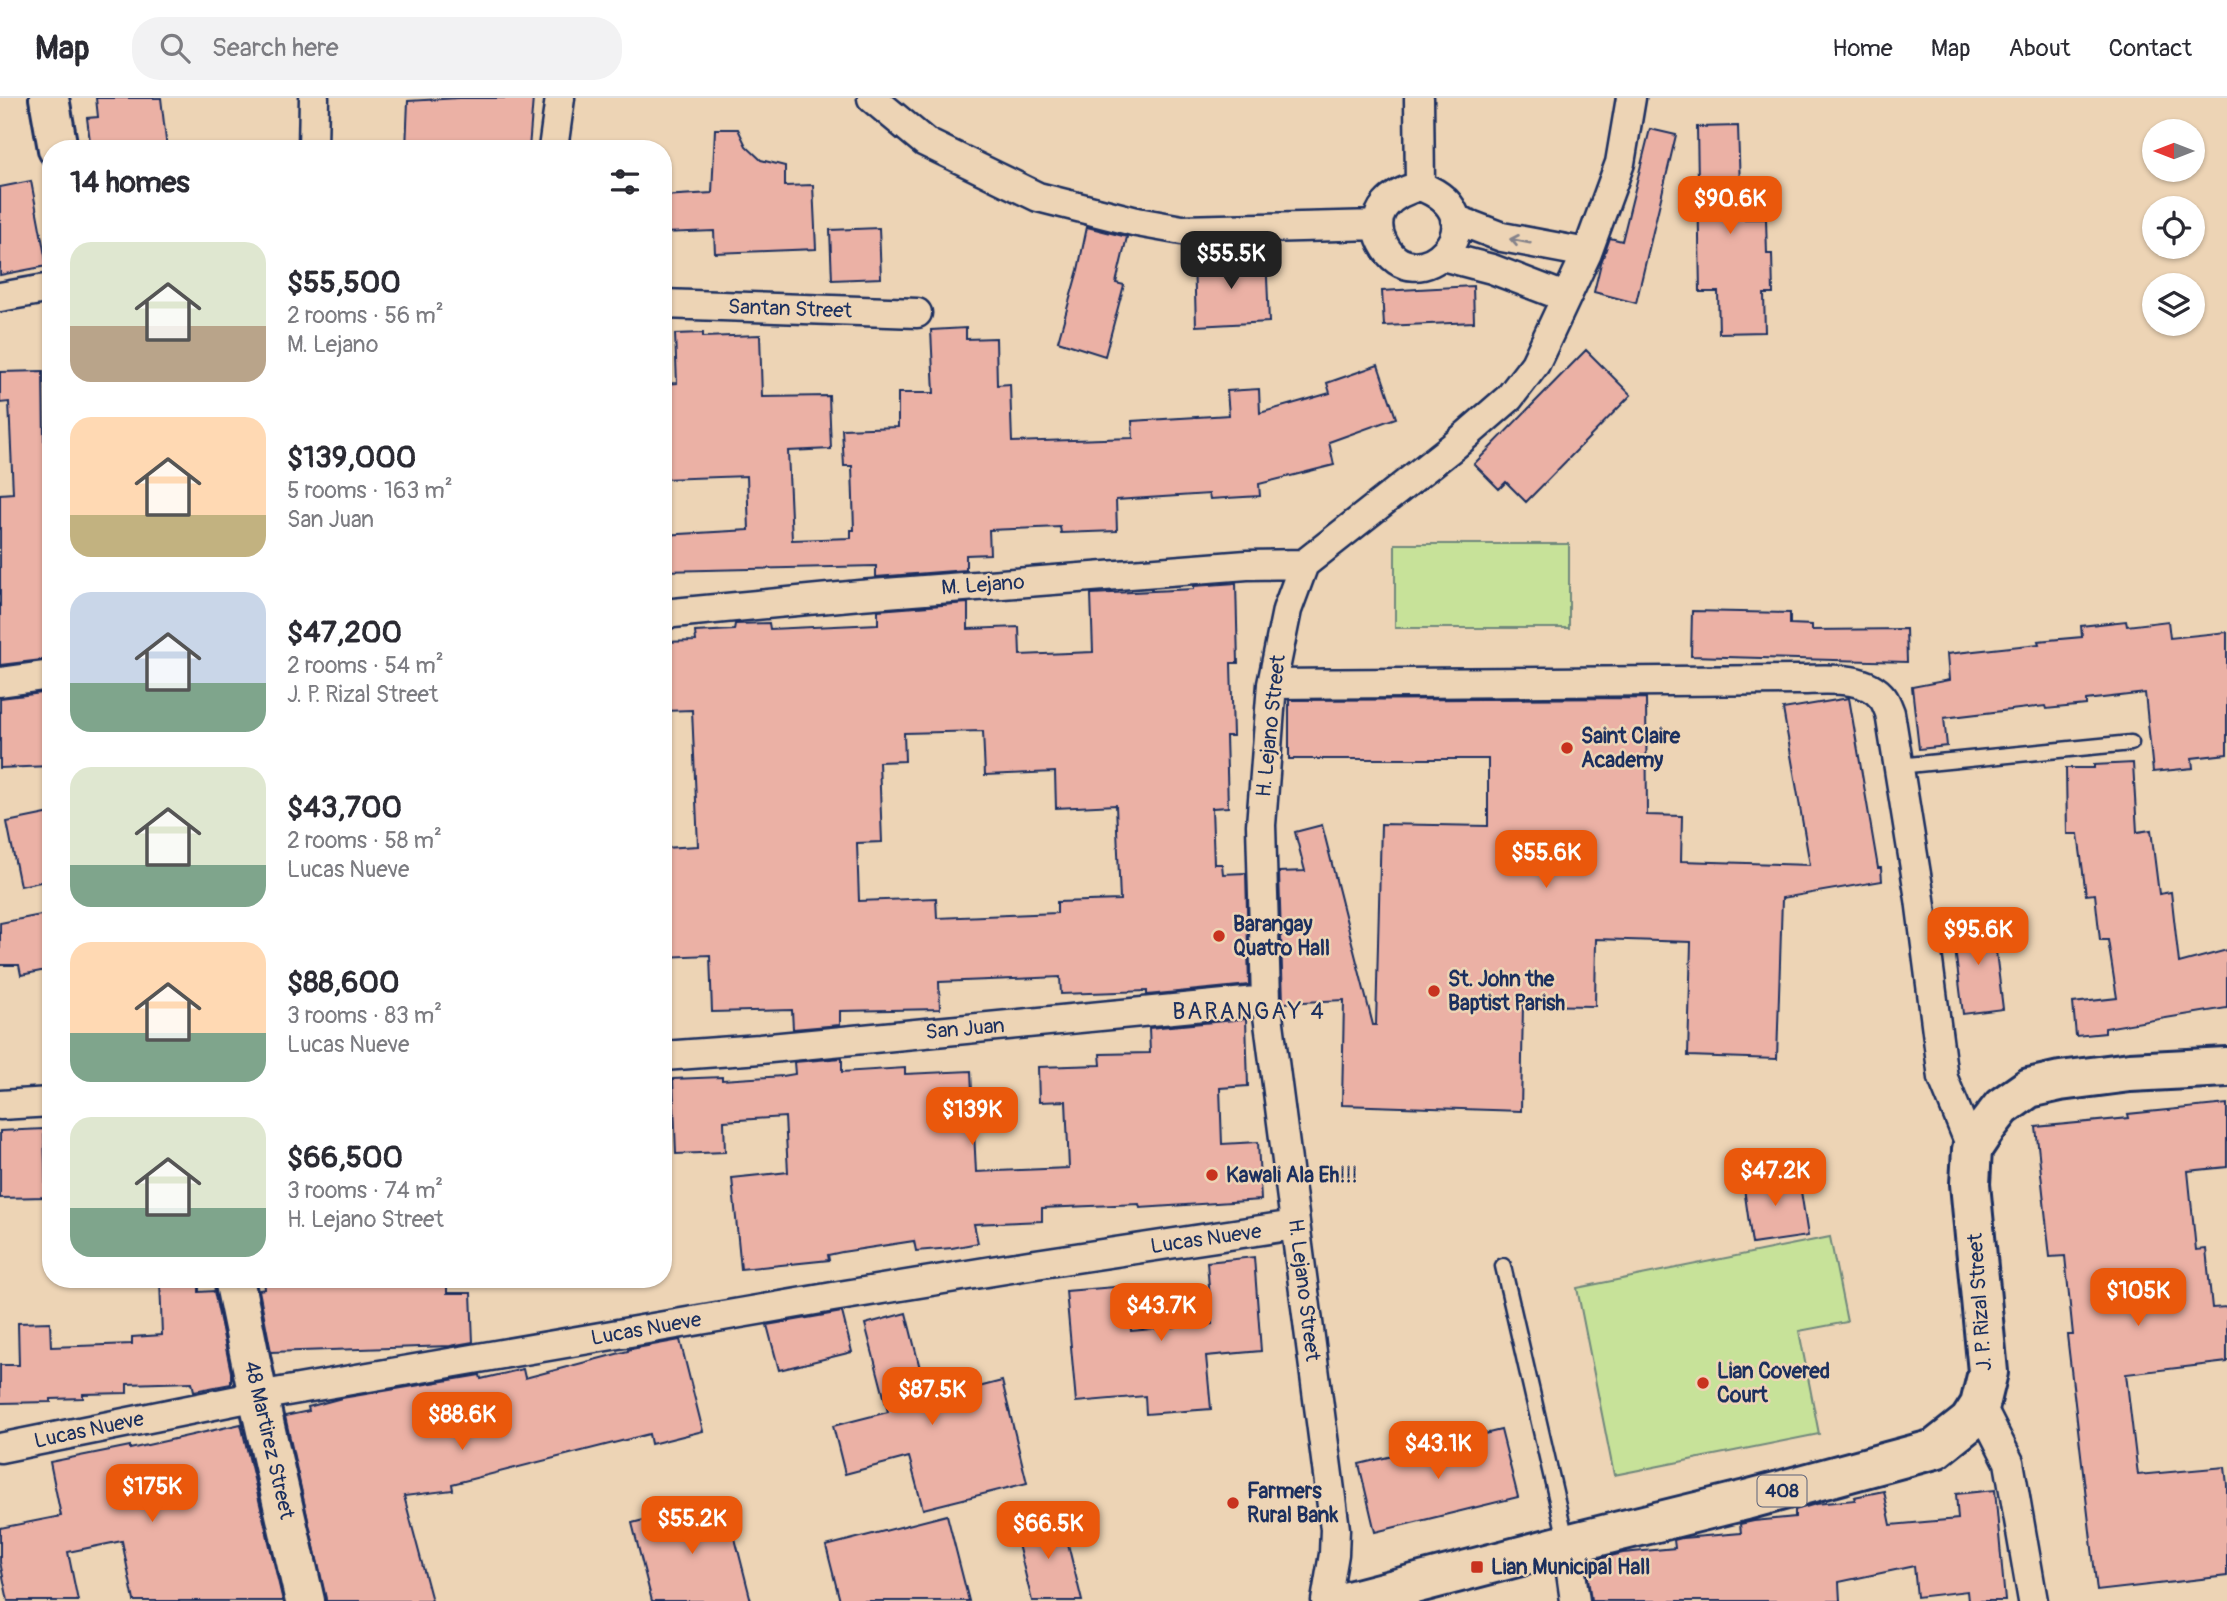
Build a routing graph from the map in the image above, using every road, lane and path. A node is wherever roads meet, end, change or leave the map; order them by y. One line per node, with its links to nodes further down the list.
1 (49, 98): 7 (main road)
2 (314, 98): 8 (street)
3 (560, 98): 9 (street)
4 (872, 98): 12 (street)
5 (1419, 98): 10 (street)
6 (1630, 98): 13 (street)
7 (56, 140)
8 (313, 140)
9 (554, 140)
10 (1420, 186): 11 (street); 12 (street)
11 (1455, 219): 13 (street, one-way to 11); 14 (street)
12 (1378, 225): 14 (street)
13 (1587, 253): 17 (street)
14 (1442, 256): 17 (street)
15 (42, 290): 16 (street)
16 (0, 297)
17 (1565, 297): 20 (street)
18 (672, 304): 19 (street, Santan Street)
19 (916, 313)
20 (1304, 564): 21 (street, M. Lejano); 24 (street, H. Lejano Street)
21 (672, 613)
22 (42, 677): 23 (street)
23 (0, 682)
24 (1272, 684): 26 (street); 27 (street, H. Lejano Street)
25 (2131, 743): 26 (lane)
26 (1898, 766): 32 (street)
27 (1266, 1000): 28 (street, San Juan); 33 (street, H. Lejano Street)
28 (672, 1055)
29 (2227, 1067): 32 (main road)
30 (42, 1103): 31 (street)
31 (0, 1105)
32 (1972, 1149): 37 (main road, J. P. Rizal Street / 408)
33 (1296, 1225): 36 (street, Lucas Nueve); 41 (street, H. Lejano Street)
34 (1503, 1266): 39 (lane)
35 (236, 1288): 36 (main road, 48 Martirez Street)
36 (258, 1396): 38 (street, Lucas Nueve); 40 (main road, 48 Martirez Street)
37 (1980, 1405): 39 (main road, J. P. Rizal Street / 408); 44 (street)
38 (0, 1448)
39 (1567, 1544): 42 (main road, J. P. Rizal Street / 408); 43 (street)
40 (306, 1601)
41 (1326, 1601)
42 (1349, 1601)
43 (1576, 1601)
44 (2033, 1601)

